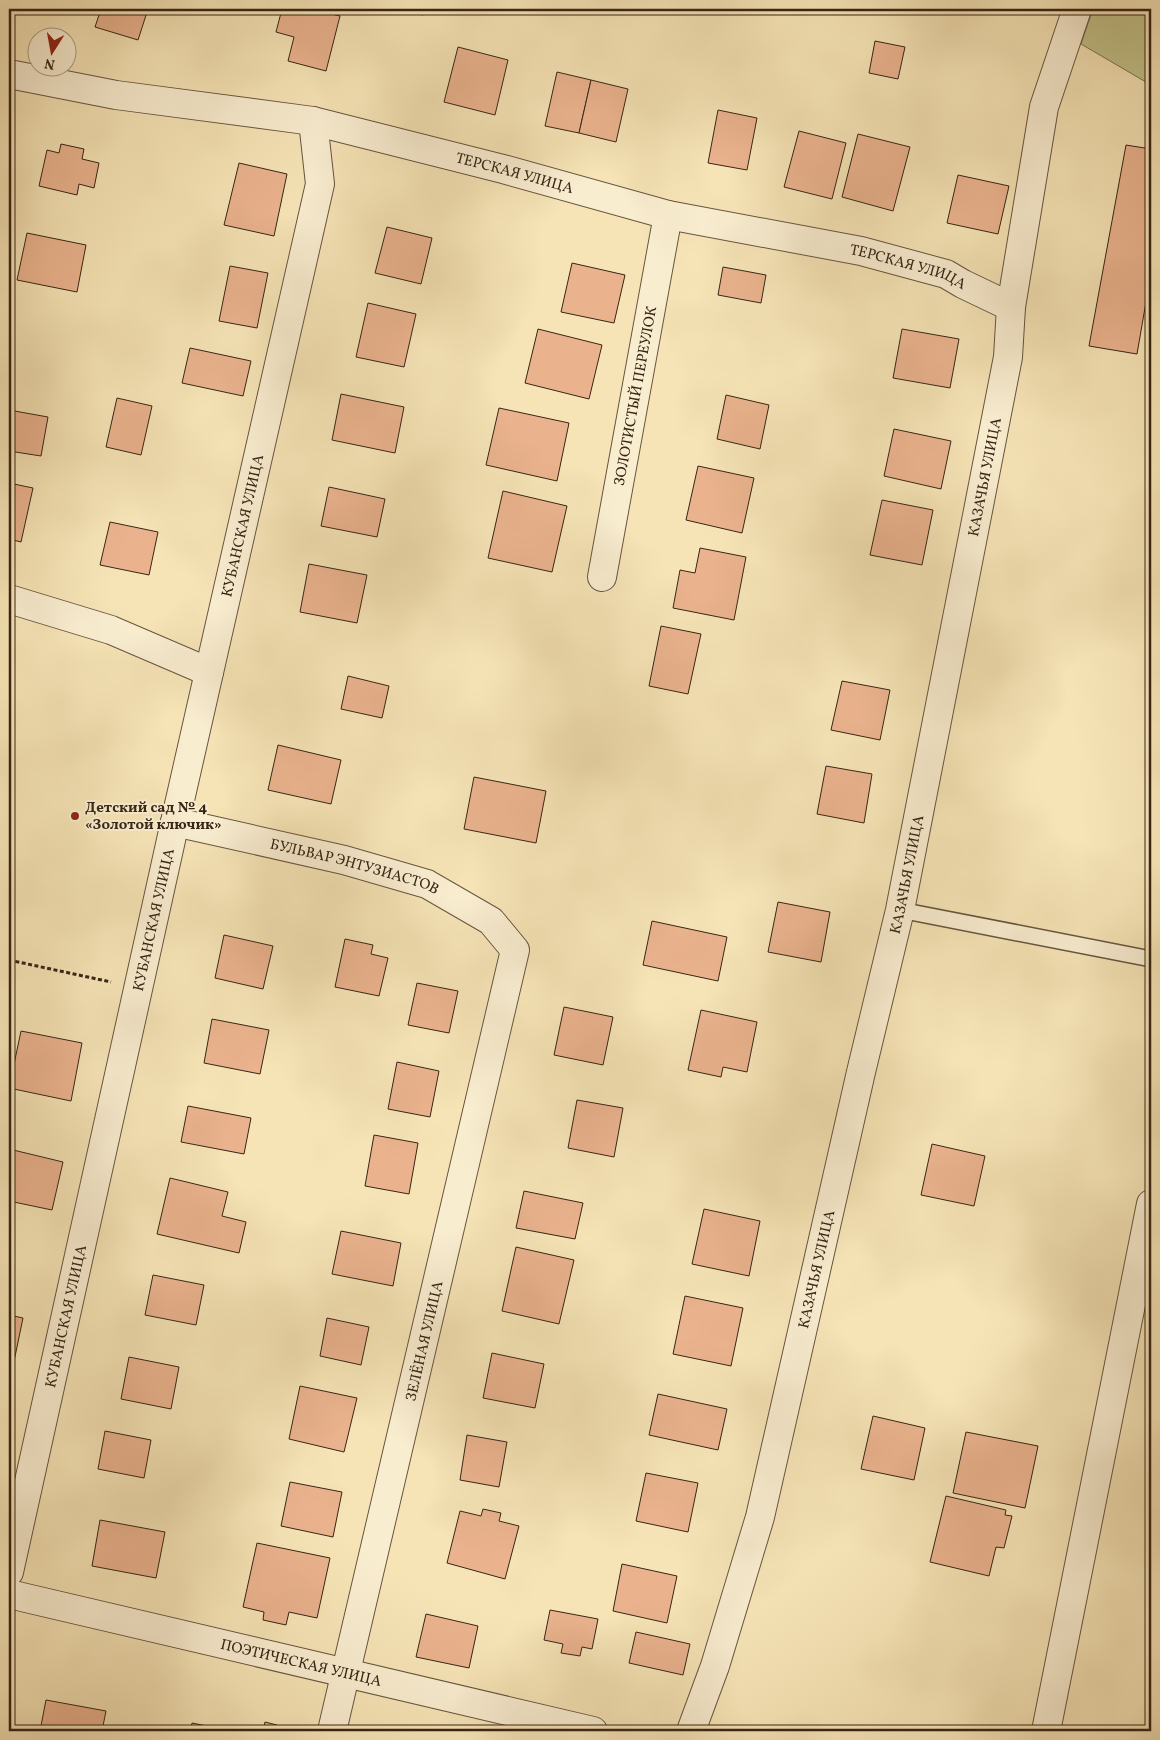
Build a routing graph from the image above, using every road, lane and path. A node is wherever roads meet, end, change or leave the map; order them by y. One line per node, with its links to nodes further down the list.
1 (1077, 9): 5 (street, КАЗАЧЬЯ УЛИЦА)
2 (9, 74): 3 (street, ТЕРСКАЯ УЛИЦА)
3 (314, 122): 4 (street, ТЕРСКАЯ УЛИЦА); 8 (street, КУБАНСКАЯ УЛИЦА)
4 (668, 216): 5 (street, ТЕРСКАЯ УЛИЦА); 6 (street, ЗОЛОТИСТЫЙ ПЕРЕУЛОК)
5 (1011, 307): 10 (street, КАЗАЧЬЯ УЛИЦА)
6 (602, 577)
7 (9, 599): 8 (street)
8 (209, 672): 9 (street, КУБАНСКАЯ УЛИЦА)
9 (175, 822): 11 (street, БУЛЬВАР ЭНТУЗИАСТОВ); 14 (street, КУБАНСКАЯ УЛИЦА)
10 (900, 910): 12 (lane); 21 (street, КАЗАЧЬЯ УЛИЦА)
11 (515, 950): 18 (street, ЗЕЛЁНАЯ УЛИЦА)
12 (1151, 959)
13 (9, 960): 14 (path)
14 (138, 988): 16 (street, КУБАНСКАЯ УЛИЦА)
15 (1151, 1204): 22 (street)
16 (9, 1572)
17 (9, 1594): 18 (street, ПОЭТИЧЕСКАЯ УЛИЦА)
18 (345, 1674): 19 (street, ЗЕЛЁНАЯ УЛИЦА); 20 (street, ПОЭТИЧЕСКАЯ УЛИЦА)
19 (332, 1731)
20 (593, 1731)
21 (691, 1731)
22 (1046, 1731)

